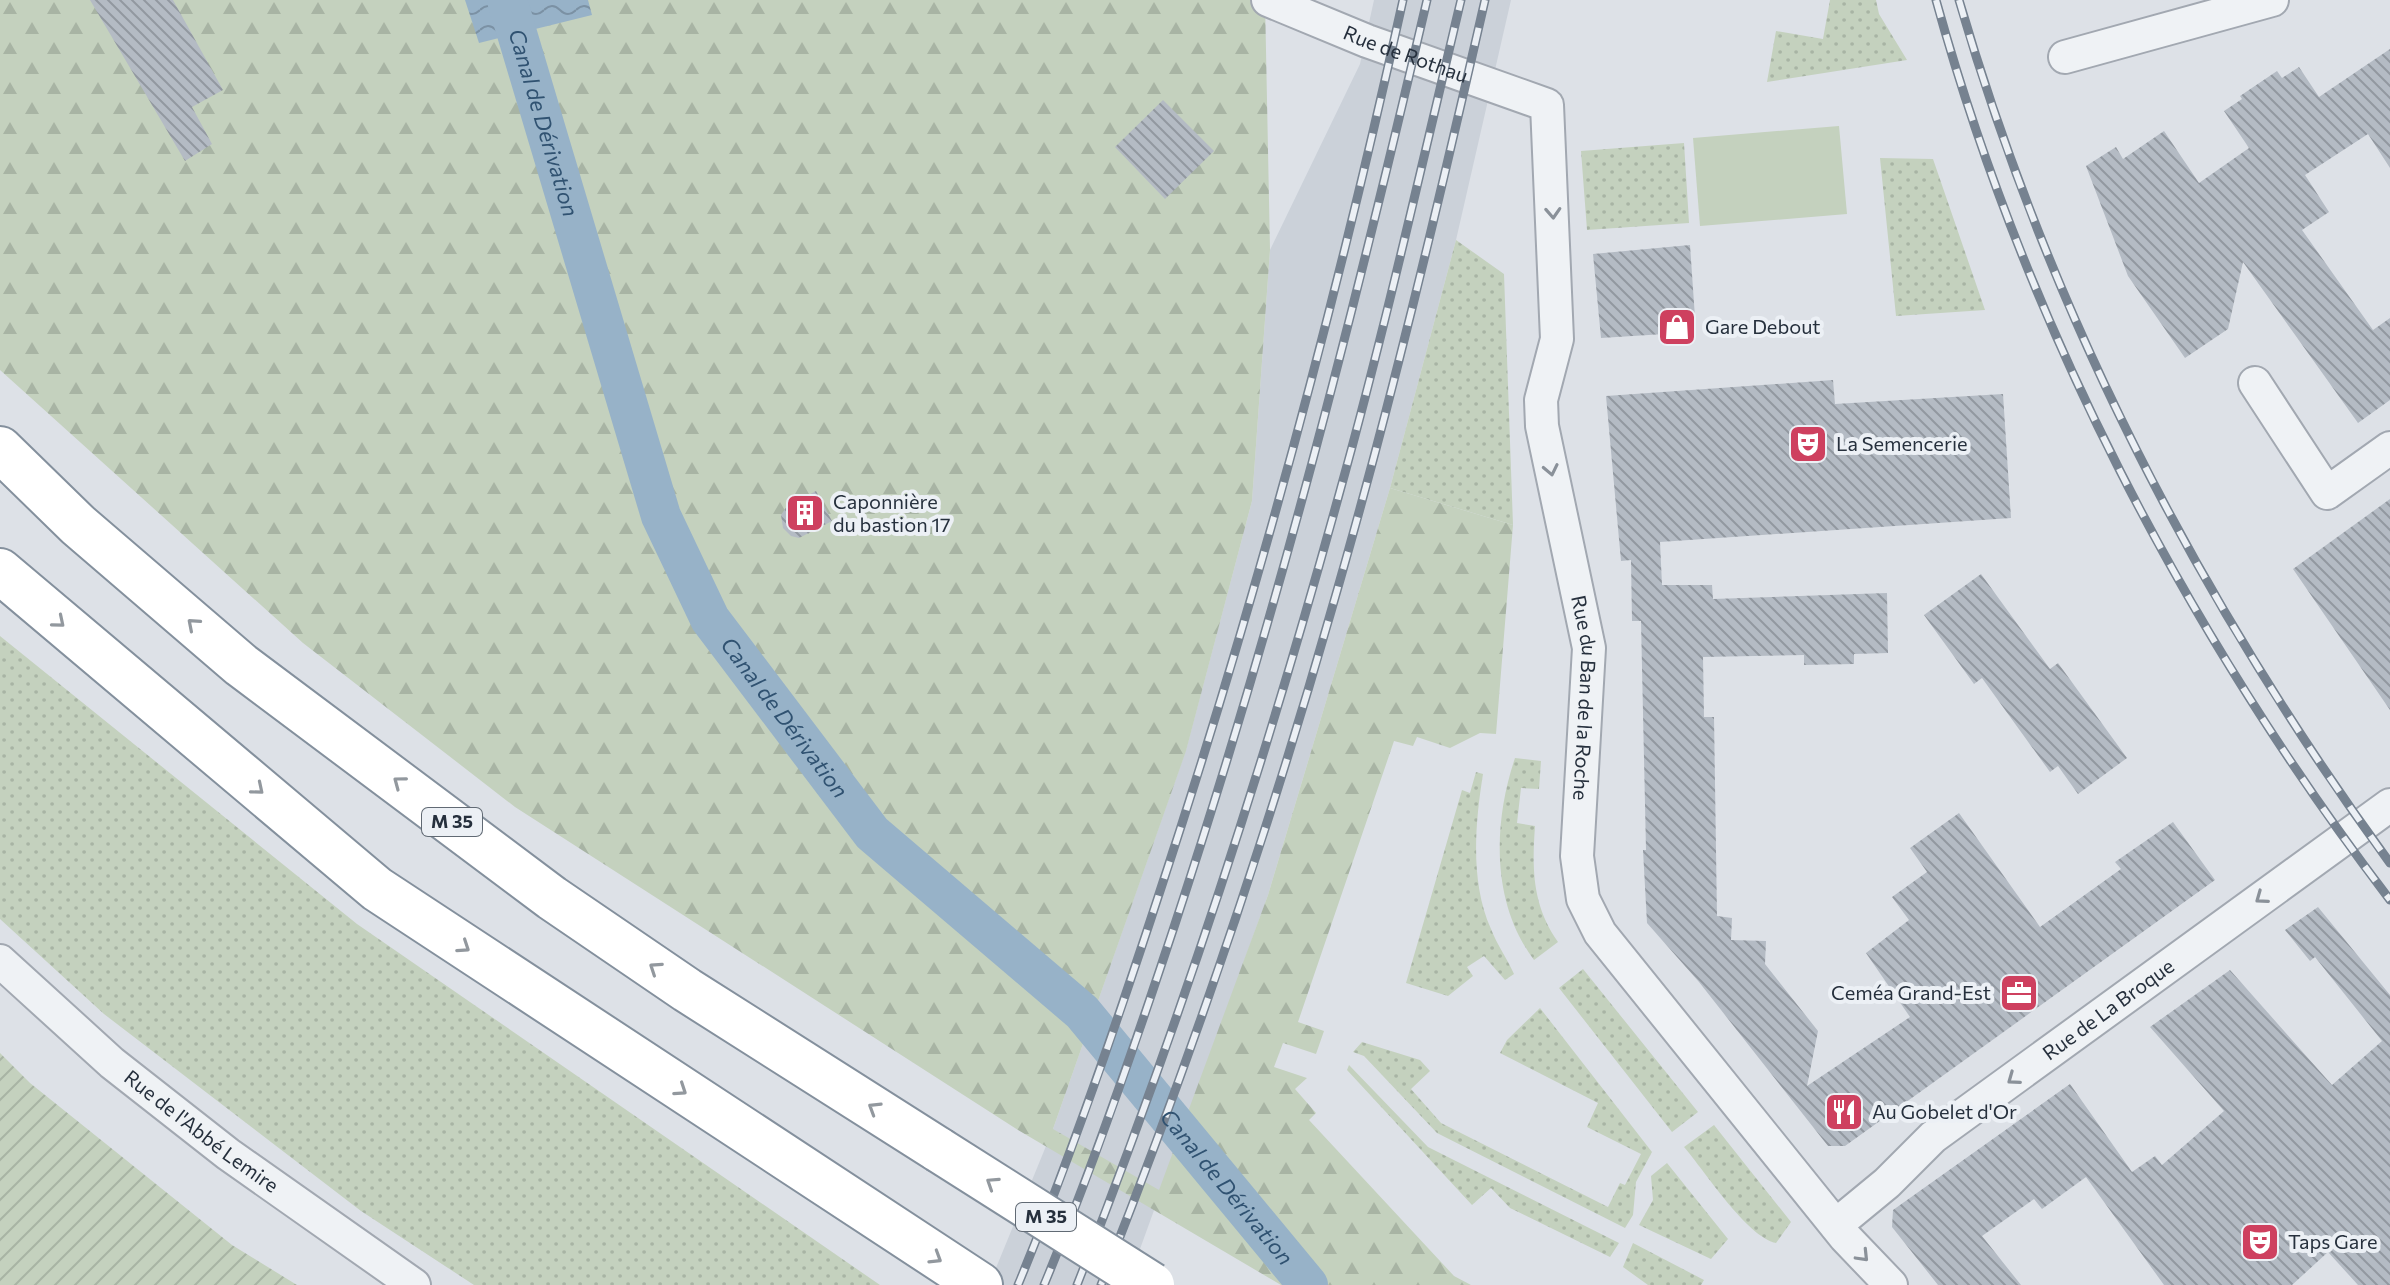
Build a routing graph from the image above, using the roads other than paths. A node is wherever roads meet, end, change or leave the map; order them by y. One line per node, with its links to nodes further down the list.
1 (1268, 0): 4 (street, Rue de Rothau)
2 (2272, 0): 3 (street)
3 (2065, 57)
4 (1547, 105): 11 (street, Rue du Ban de la Roche, one-way to 11)
5 (2255, 383): 6 (street)
6 (2390, 448)
7 (0, 449): 14 (highway, M 35, one-way to 7, bridge)
8 (0, 571): 13 (highway, one-way to 13)
9 (2390, 805): 11 (street, Rue de La Broque, one-way to 11)
10 (0, 961): 12 (street, Rue de l'Abbé Lemire)
11 (1836, 1225): 15 (street, Rue du Ban de la Roche, one-way to 15)
12 (414, 1285)
13 (980, 1285)
14 (1152, 1285)
15 (1891, 1285)

